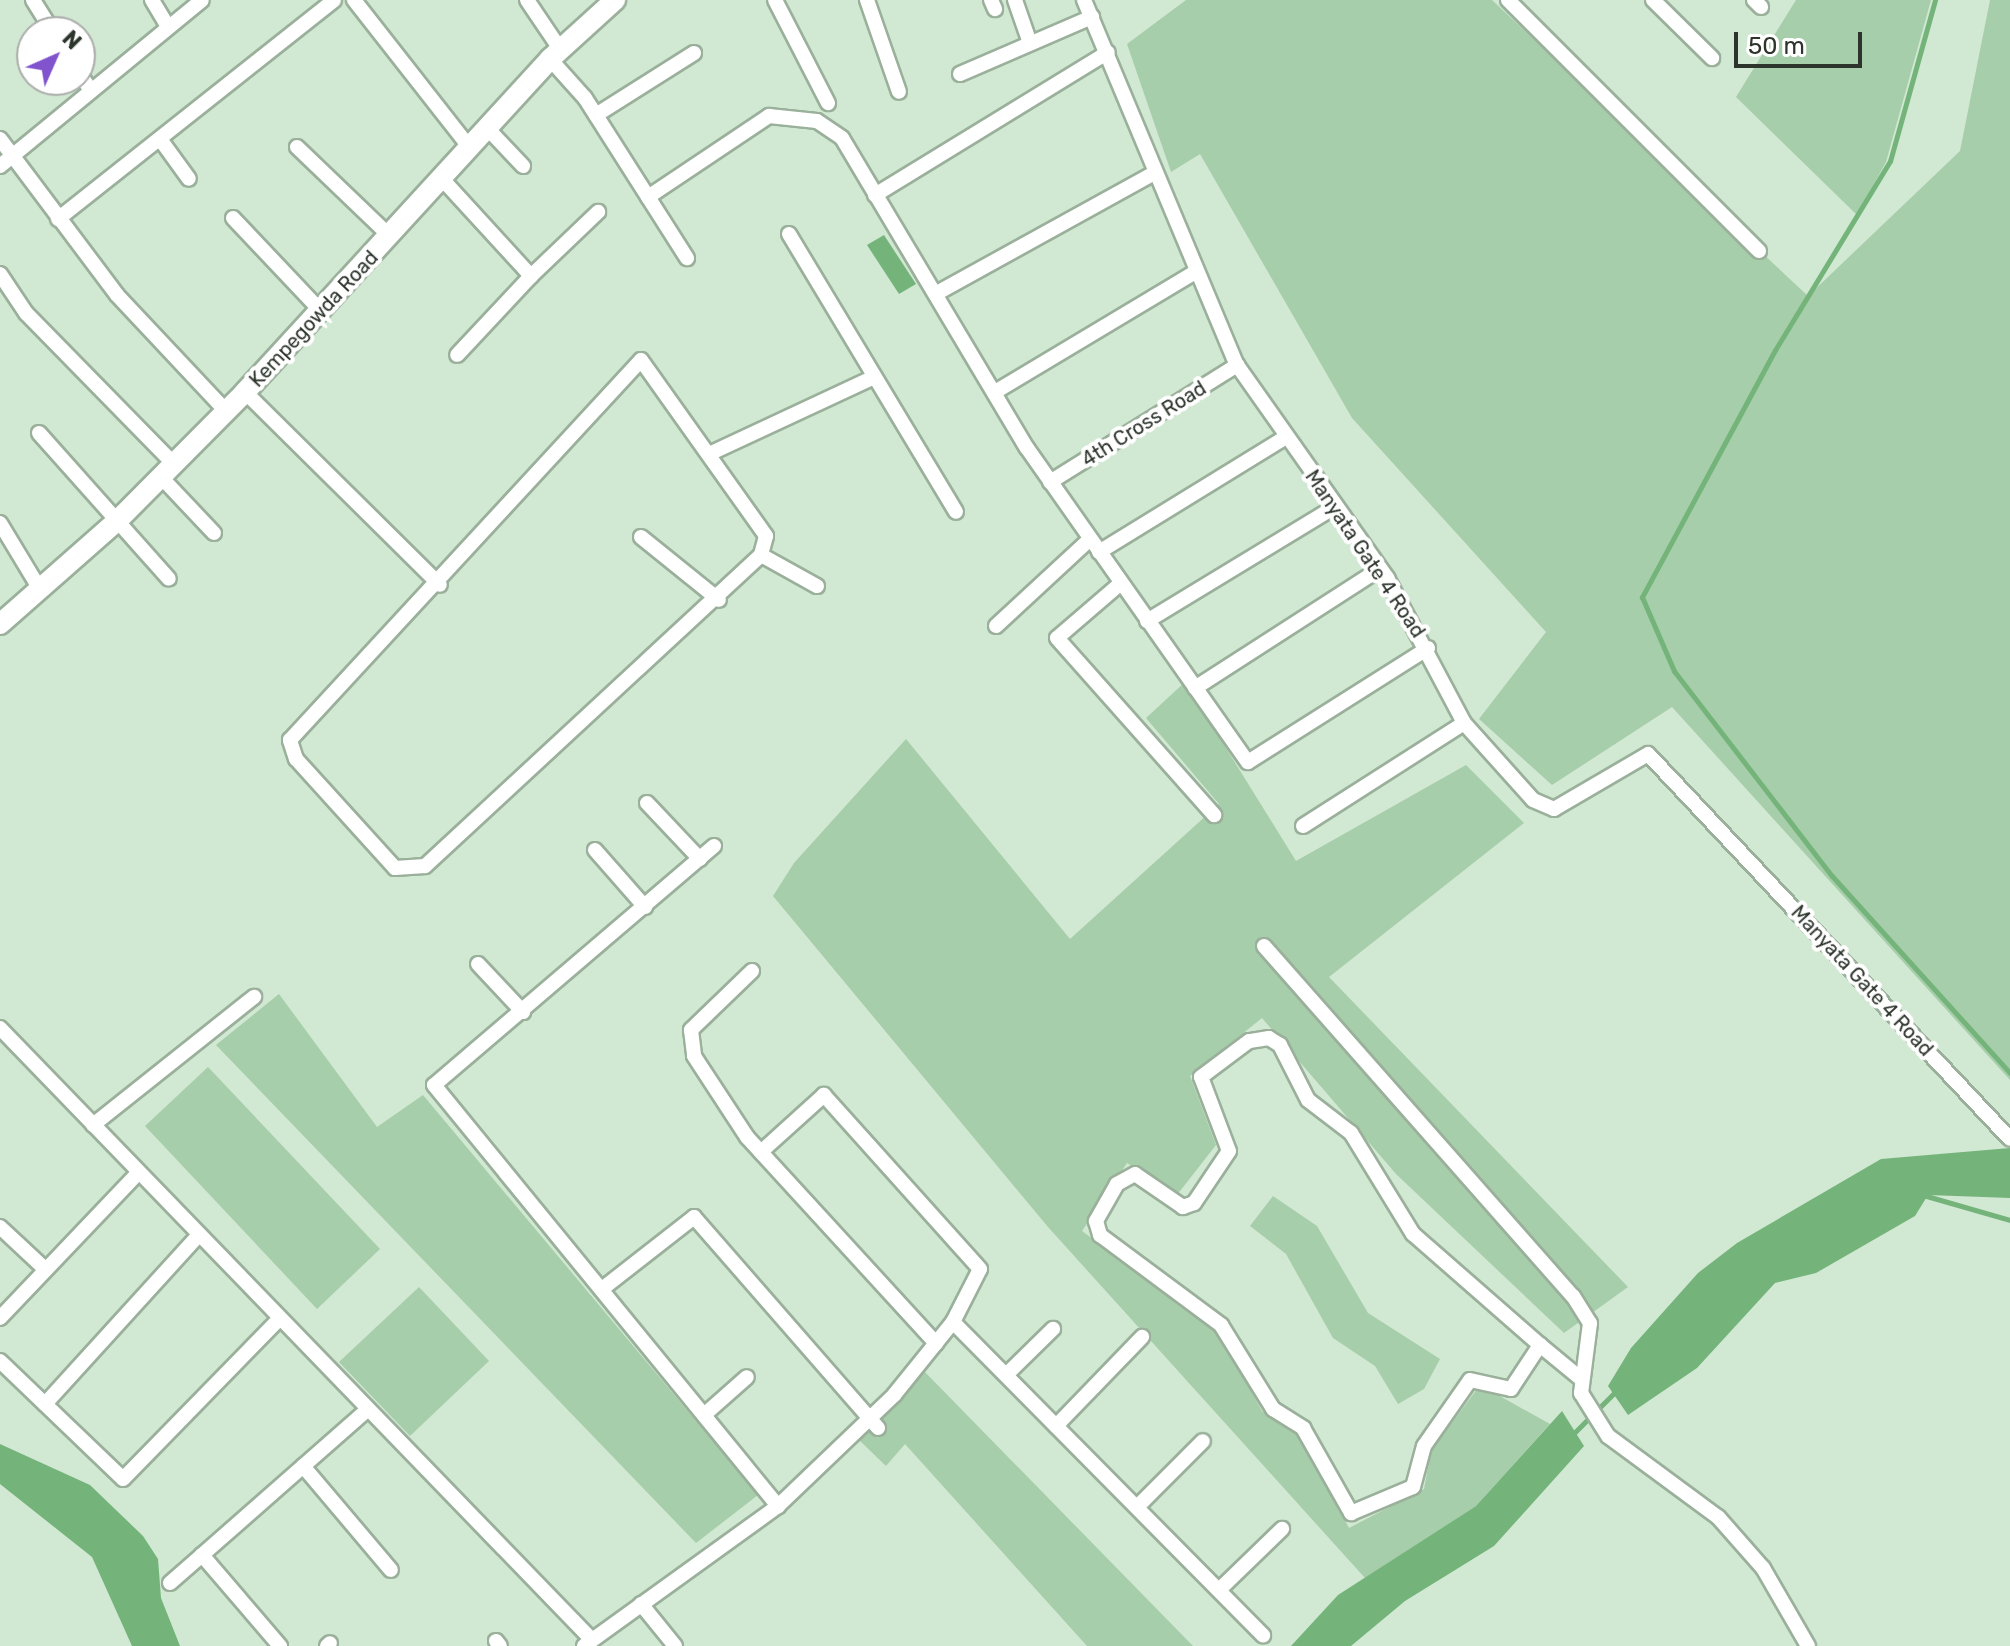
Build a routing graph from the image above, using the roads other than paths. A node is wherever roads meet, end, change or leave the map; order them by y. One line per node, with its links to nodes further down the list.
1 (152, 0): 14 (street)
2 (202, 0): 14 (street)
3 (334, 0): 28 (street)
4 (354, 0): 30 (street)
5 (527, 0): 18 (street)
6 (615, 0): 18 (street, Kempegowda Road)
7 (775, 0): 24 (street)
8 (867, 0): 22 (street)
9 (1015, 0): 15 (street)
10 (1084, 0): 13 (street, Manyata Gate 4 Road)
11 (1508, 0): 43 (street)
12 (1653, 0): 19 (street)
13 (1092, 17): 15 (street); 16 (street, Manyata Gate 4 Road)
14 (168, 27): 21 (street)
15 (1030, 43): 20 (street)
16 (1108, 52): 33 (street, Manyata Gate 4 Road); 36 (street)
17 (694, 53): 25 (street)
18 (555, 54): 25 (street); 26 (street, Kempegowda Road)
19 (1712, 58)
20 (960, 74)
21 (96, 87)
22 (899, 92)
23 (85, 96): 31 (street)
24 (828, 103)
25 (596, 115): 37 (street)
26 (488, 129): 30 (street, Kempegowda Road); 32 (street)
27 (0, 139): 31 (street)
28 (160, 139): 34 (street); 40 (street)
29 (297, 147): 42 (street)
30 (471, 149): 35 (street, Kempegowda Road)
31 (5, 162): 40 (street)
32 (523, 166)
33 (1154, 173): 45 (street, Manyata Gate 4 Road); 48 (street)
34 (189, 179)
35 (444, 181): 42 (street, Kempegowda Road); 47 (street)
36 (875, 195): 37 (street); 48 (street)
37 (648, 197): 44 (street)
38 (598, 212): 47 (street)
39 (233, 218): 49 (street)
40 (58, 219): 55 (street)
41 (789, 234): 52 (street)
42 (391, 237): 49 (street, Kempegowda Road)
43 (1759, 251)
44 (687, 258)
45 (1194, 273): 51 (street, Manyata Gate 4 Road); 54 (street)
46 (0, 274): 59 (street)
47 (531, 276): 50 (street)
48 (937, 293): 54 (street)
49 (322, 312): 53 (street, Kempegowda Road)
50 (457, 355)
51 (1237, 365): 57 (street, Manyata Gate 4 Road); 60 (street, 4th Cross Road)
52 (874, 377): 58 (street); 62 (street)
53 (245, 392): 55 (street, Kempegowda Road); 72 (street)
54 (995, 392): 60 (street)
55 (226, 411): 59 (street, Kempegowda Road)
56 (39, 433): 63 (street)
57 (1286, 437): 61 (street, Manyata Gate 4 Road); 67 (street)
58 (709, 454): 68 (street); 72 (street)
59 (168, 470): 63 (street, Kempegowda Road); 65 (street)
60 (1050, 482): 67 (street)
61 (1336, 506): 69 (street, Manyata Gate 4 Road); 76 (street)
62 (956, 512)
63 (118, 520): 70 (street); 74 (street, Kempegowda Road)
64 (0, 523): 74 (street)
65 (214, 533)
66 (641, 537): 75 (street)
67 (1094, 546): 71 (street); 78 (street)
68 (761, 555): 73 (street); 75 (street)
69 (1380, 569): 79 (street, Manyata Gate 4 Road); 80 (street)
70 (169, 579)
71 (1121, 583): 76 (street); 83 (street)
72 (440, 585): 75 (street)
73 (817, 586)
74 (41, 591): 77 (street, Kempegowda Road)
75 (719, 600)
76 (1147, 621): 80 (street)
77 (0, 624)
78 (996, 626)
79 (1428, 648): 80 (street); 81 (street, Manyata Gate 4 Road)
80 (1195, 688)
81 (1464, 723): 84 (street); 96 (street, Manyata Gate 4 Road)
82 (647, 803): 87 (street)
83 (1214, 815)
84 (1303, 826)
85 (714, 846): 87 (street)
86 (595, 850): 88 (street)
87 (700, 859): 88 (street)
88 (645, 907): 93 (street)
89 (1264, 946): 113 (street)
90 (478, 964): 93 (street)
91 (752, 971): 97 (street)
92 (254, 997): 95 (street)
93 (523, 1012): 102 (street)
94 (0, 1028): 95 (street)
95 (93, 1125): 98 (street)
96 (2010, 1139)
97 (761, 1152): 105 (street); 108 (street)
98 (138, 1173): 100 (street); 101 (street)
99 (0, 1227): 101 (street)
100 (197, 1237): 104 (street); 114 (street)
101 (45, 1269): 103 (street)
102 (602, 1289): 116 (street); 117 (street)
103 (0, 1318)
104 (278, 1320): 114 (street); 115 (street)
105 (953, 1322): 108 (street); 111 (street)
106 (1053, 1329): 111 (street)
107 (1142, 1337): 118 (street)
108 (936, 1343): 117 (street)
109 (1540, 1345): 109 (street); 113 (street)
110 (0, 1361): 114 (street)
111 (1006, 1375): 118 (street)
112 (747, 1377): 116 (street)
113 (1581, 1386): 133 (street)
114 (45, 1404)
115 (367, 1410): 120 (street); 130 (street)
116 (704, 1415): 121 (street)
117 (874, 1424): 121 (street)
118 (1056, 1426): 122 (street)
119 (1203, 1441): 122 (street)
120 (303, 1466): 124 (street); 125 (street)
121 (778, 1506): 128 (street)
122 (1137, 1507): 127 (street)
123 (1282, 1529): 127 (street)
124 (202, 1555): 126 (street); 131 (street)
125 (391, 1570)
126 (170, 1583)
127 (1219, 1590): 129 (street)
128 (641, 1604): 130 (street); 132 (street)
129 (1263, 1635)
130 (588, 1643)
131 (280, 1646)
132 (675, 1646)
133 (1808, 1646)

